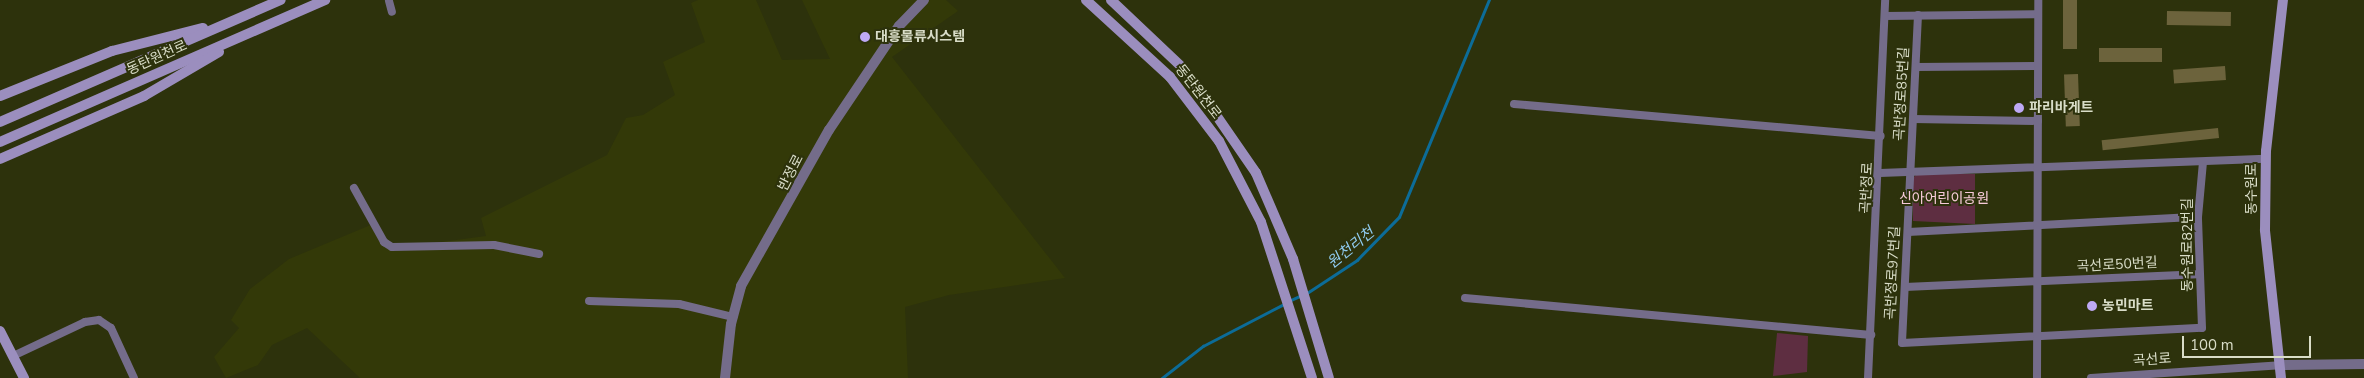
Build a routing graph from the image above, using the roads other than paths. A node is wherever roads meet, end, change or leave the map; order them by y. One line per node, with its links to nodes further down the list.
1 (281, 0): 14 (main road, 동탄원천로)
2 (325, 0): 15 (main road, 동탄원천로)
3 (924, 0): 41 (street, 반정로)
4 (1086, 0): 52 (main road, 동탄원천로)
5 (1111, 0): 53 (main road, 동탄원천로)
6 (1885, 0): 13 (street, 곡반정로)
7 (2038, 0): 11 (street)
8 (2283, 0): 26 (main road, 동수원로)
9 (389, 1): 10 (street)
10 (392, 12)
11 (2038, 14): 12 (street); 16 (street)
12 (1918, 15): 13 (street); 17 (street, 곡반정로85번길)
13 (1885, 16): 23 (street, 곡반정로)
14 (242, 17): 18 (main road); 22 (main road, 동탄원천로)
15 (250, 33): 24 (main road, 동탄원천로); 25 (main road)
16 (2038, 66): 17 (street); 21 (street)
17 (1916, 67): 20 (street, 곡반정로85번길)
18 (0, 96)
19 (1514, 104): 23 (street)
20 (1913, 119): 21 (street); 30 (street, 곡반정로85번길)
21 (2038, 120): 28 (street)
22 (0, 122)
23 (1881, 136): 29 (street, 곡반정로)
24 (1, 141)
25 (0, 158)
26 (2266, 159): 27 (street); 47 (main road, 동수원로)
27 (2203, 162): 28 (street); 32 (street, 동수원로82번길)
28 (2039, 170): 30 (street); 33 (street)
29 (1880, 173): 30 (street); 43 (street, 곡반정로)
30 (1910, 174): 34 (street, 곡반정로97번길)
31 (354, 188): 35 (street)
32 (2198, 217): 33 (street); 36 (street, 동수원로82번길)
33 (2038, 225): 34 (street); 37 (street)
34 (1908, 232): 38 (street, 곡반정로97번길)
35 (538, 254)
36 (2198, 274): 37 (street, 곡선로50번길); 44 (street, 동수원로82번길)
37 (2038, 281): 38 (street, 곡선로50번길); 44 (street)
38 (1905, 288): 44 (street, 곡반정로97번길)
39 (1465, 298): 43 (street)
40 (589, 301): 41 (street)
41 (733, 316): 51 (street, 반정로)
42 (0, 331): 45 (main road)
43 (1871, 335): 54 (street, 곡반정로)
44 (2038, 336): 55 (street)
45 (13, 356): 49 (main road); 50 (street)
46 (2364, 364): 47 (street, 곡선로)
47 (2280, 365): 48 (street, 곡선로); 57 (main road, 동수원로)
48 (2215, 374): 56 (street, 곡선로)
49 (24, 378)
50 (134, 378)
51 (725, 378)
52 (1312, 378)
53 (1329, 378)
54 (1868, 378)
55 (2037, 378)
56 (2091, 378)
57 (2281, 378)

